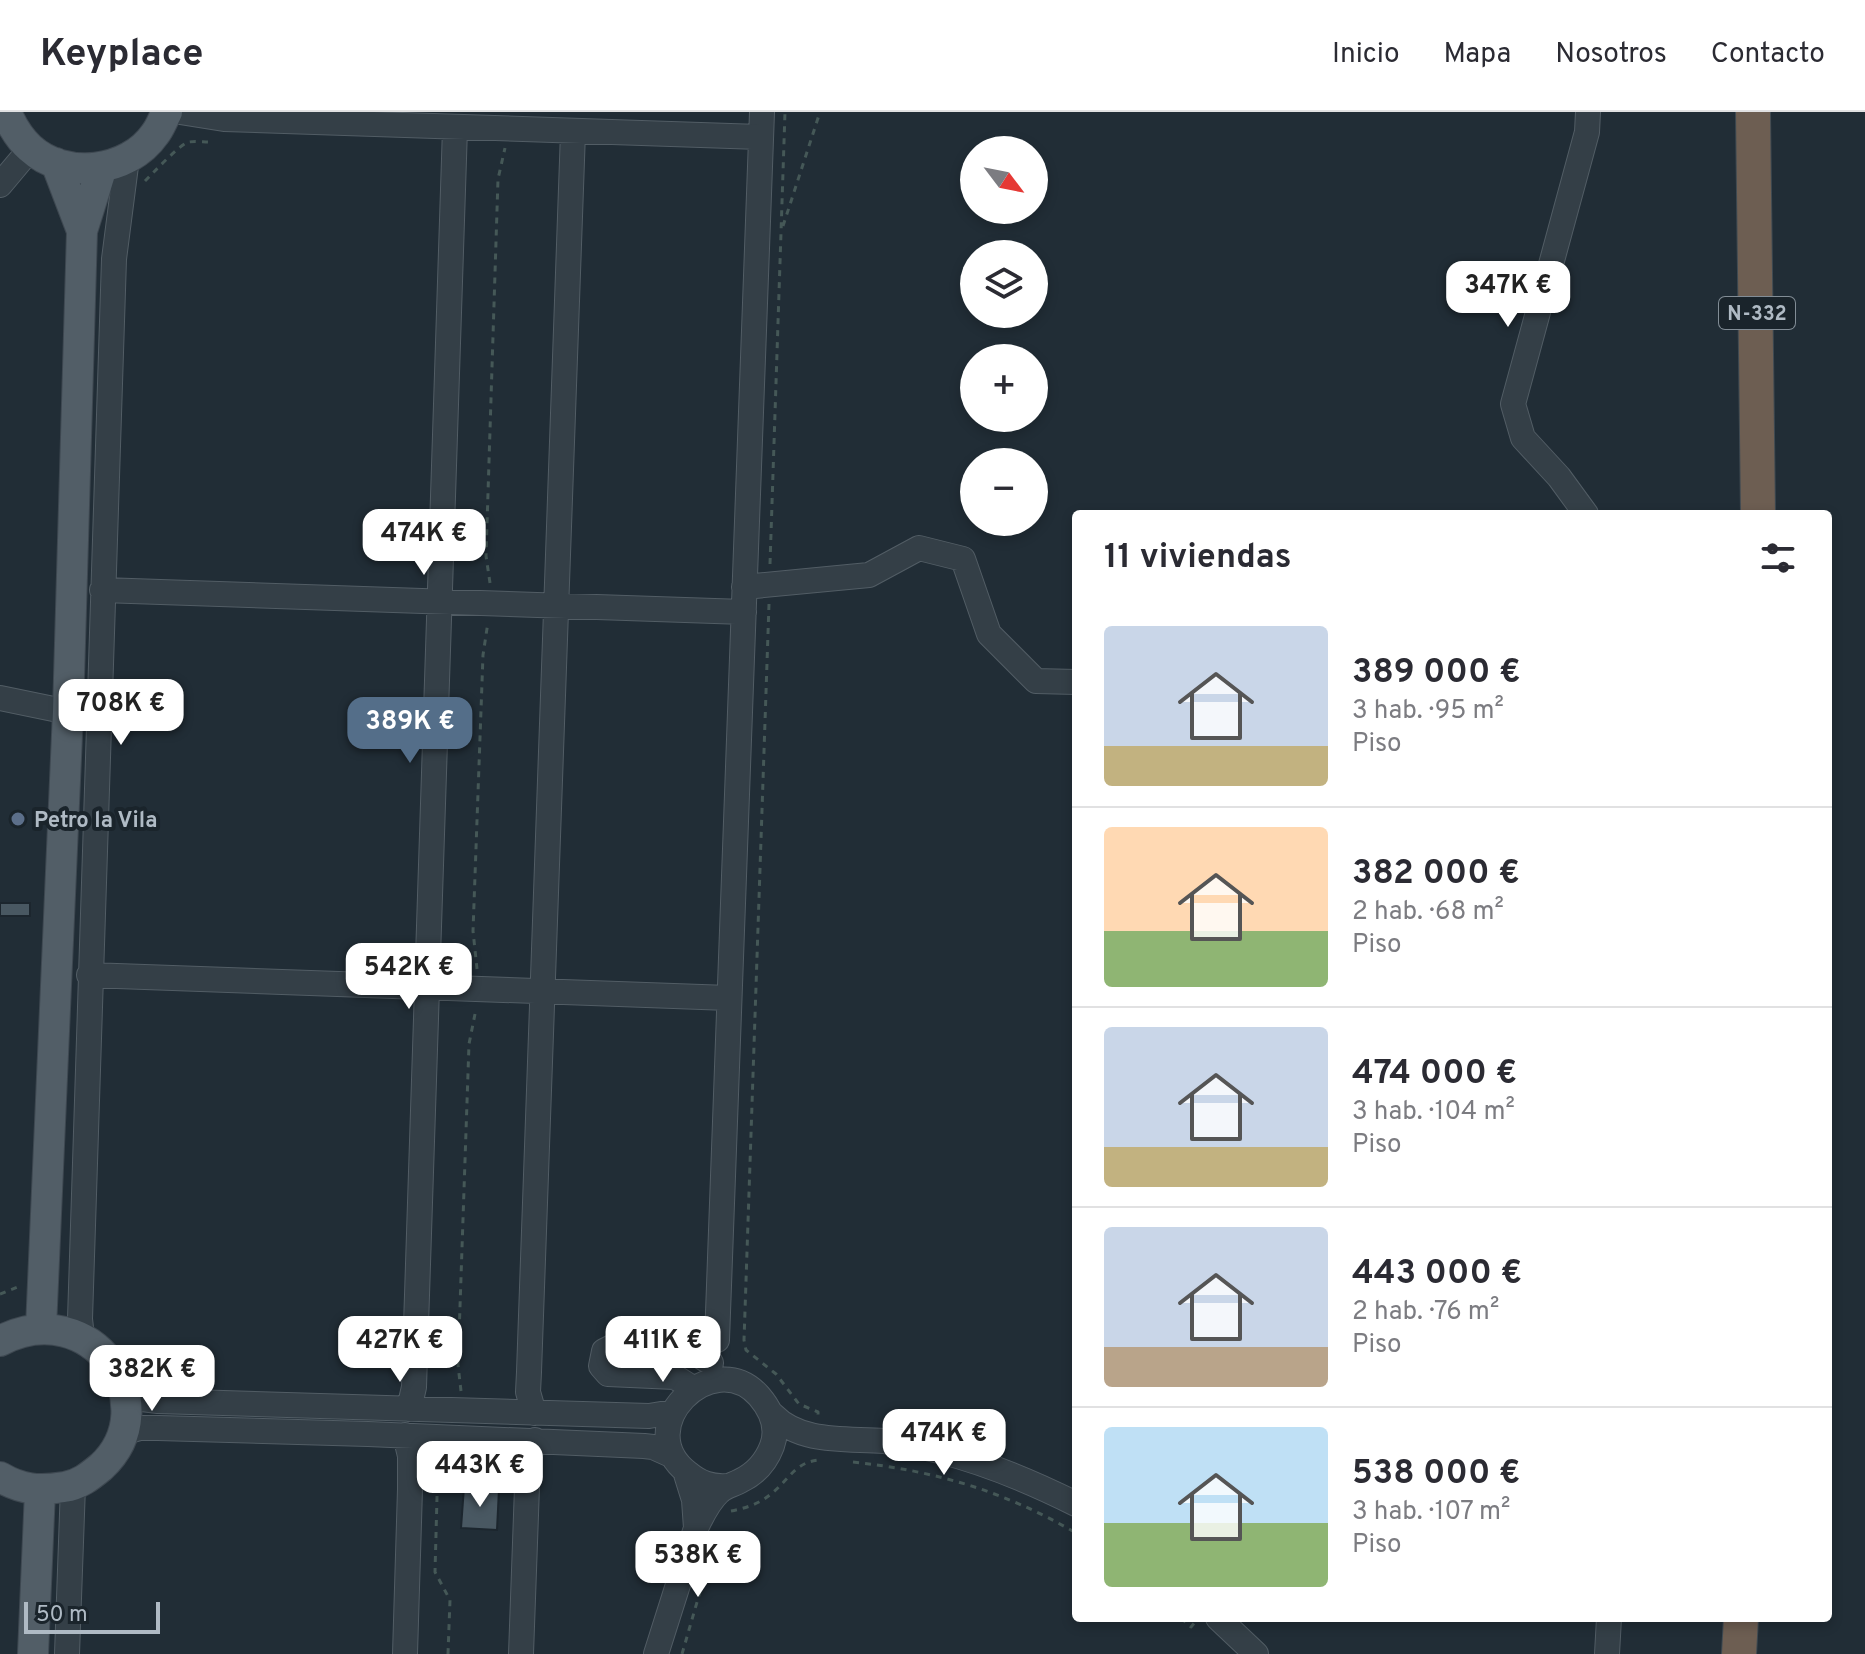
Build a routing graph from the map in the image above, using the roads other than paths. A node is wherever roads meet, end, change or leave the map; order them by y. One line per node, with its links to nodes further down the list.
1 (6, 112): 10 (main road)
2 (167, 112): 11 (main road)
3 (180, 112): 7 (street)
4 (762, 112): 9 (street)
5 (1588, 112): 14 (street)
6 (1753, 112): 15 (highway, N-332)
7 (455, 128): 8 (street); 18 (street)
8 (573, 132): 9 (street); 19 (street)
9 (760, 137): 16 (street)
10 (43, 156): 11 (main road); 12 (street); 13 (main road)
11 (114, 163): 13 (main road); 17 (street)
12 (0, 185)
13 (82, 231): 23 (main road)
14 (1583, 510)
15 (1758, 510)
16 (744, 587): 20 (street); 21 (street)
17 (102, 590): 18 (street); 24 (street)
18 (440, 602): 19 (street); 25 (street)
19 (556, 606): 20 (street); 26 (street)
20 (744, 612): 27 (street)
21 (1072, 682)
22 (0, 698): 23 (street)
23 (68, 712): 28 (main road)
24 (89, 975): 25 (street); 29 (street)
25 (427, 987): 26 (street); 34 (street)
26 (541, 991): 27 (street); 36 (street)
27 (729, 998): 31 (street)
28 (41, 1328): 29 (main road); 30 (main road)
29 (82, 1337): 33 (main road)
30 (0, 1341)
31 (706, 1369): 32 (street); 32 (street); 35 (street)
32 (737, 1383): 37 (street)
33 (123, 1391): 34 (street); 38 (main road)
34 (409, 1409): 36 (street)
35 (673, 1412): 36 (street); 43 (street)
36 (534, 1413)
37 (773, 1415): 41 (street); 42 (street)
38 (122, 1433): 39 (street); 45 (main road)
39 (405, 1435): 40 (street); 55 (street)
40 (535, 1440): 43 (street); 56 (street)
41 (817, 1444): 42 (street); 48 (street)
42 (768, 1456): 46 (street)
43 (679, 1464): 46 (street); 49 (street)
44 (0, 1477): 47 (main road)
45 (73, 1486): 47 (main road); 54 (street)
46 (727, 1486): 49 (street)
47 (40, 1491): 53 (main road)
48 (1072, 1502)
49 (696, 1528): 57 (street)
50 (1222, 1622): 58 (street)
51 (1609, 1622): 59 (street)
52 (1741, 1622): 60 (highway)
53 (33, 1654)
54 (67, 1654)
55 (405, 1654)
56 (521, 1654)
57 (656, 1654)
58 (1256, 1654)
59 (1607, 1654)
60 (1739, 1654)

